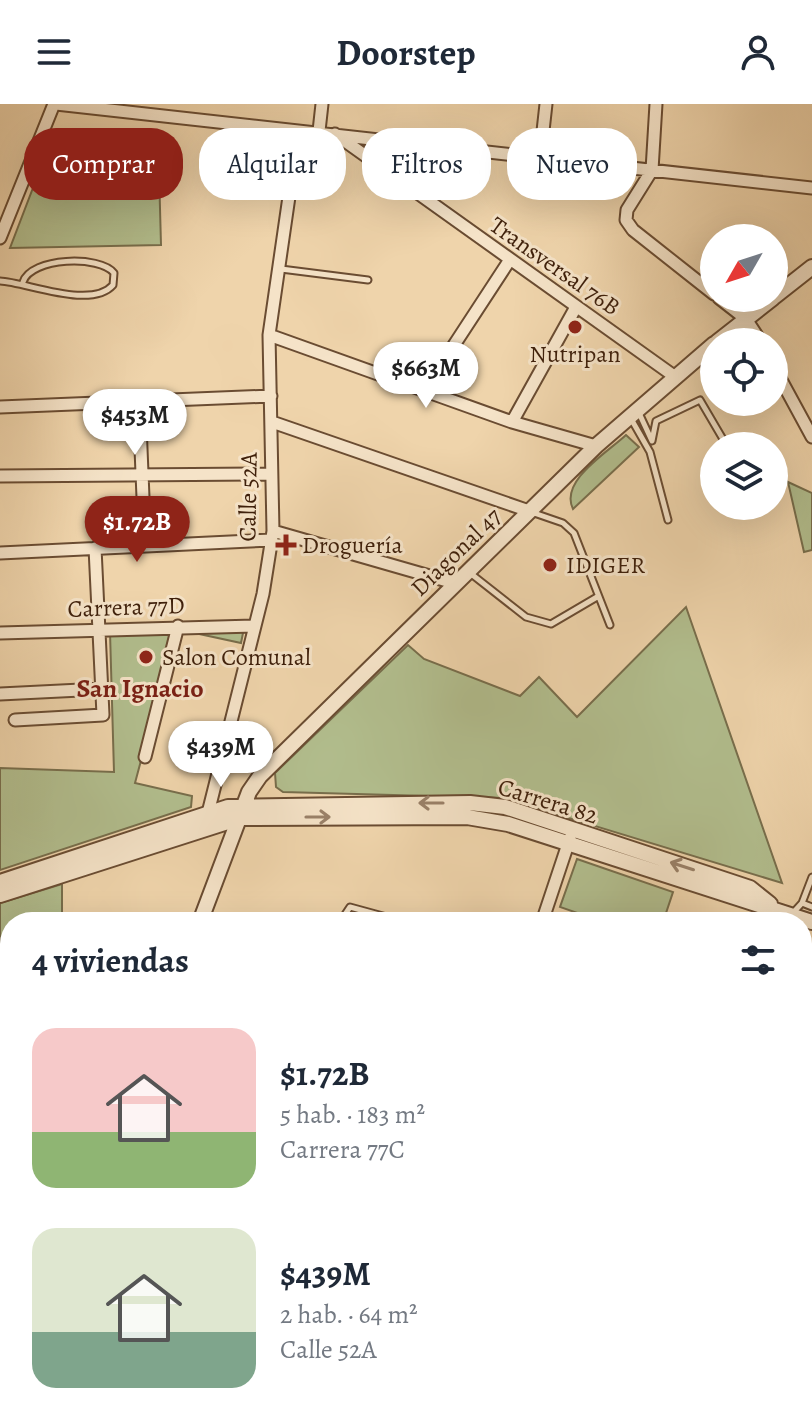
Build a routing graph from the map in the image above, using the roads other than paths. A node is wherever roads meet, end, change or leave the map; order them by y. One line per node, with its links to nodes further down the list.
1 (55, 104): 5 (street); 15 (street)
2 (322, 104): 6 (street)
3 (546, 104): 7 (street)
4 (656, 104): 12 (street)
5 (290, 128)
6 (319, 128)
7 (543, 128)
8 (346, 135): 10 (street)
9 (346, 142): 16 (street, Transversal 76B)
10 (507, 154)
11 (637, 168): 12 (street)
12 (652, 170): 13 (street); 22 (street)
13 (812, 188)
14 (289, 200): 18 (street, Calle 52A)
15 (0, 238)
16 (509, 261): 24 (street, Transversal 76B); 33 (street)
17 (812, 267): 23 (street, Diagonal 47)
18 (280, 269): 19 (lane); 30 (street, Calle 52A)
19 (368, 280)
20 (0, 281): 21 (lane)
21 (23, 282): 21 (lane)
22 (700, 283)
23 (788, 286)
24 (576, 307): 32 (street, Transversal 76B); 40 (street)
25 (737, 312): 27 (street)
26 (755, 312): 27 (street, Diagonal 47)
27 (746, 319): 28 (street, Diagonal 47); 29 (street)
28 (734, 328)
29 (752, 328)
30 (269, 335): 33 (street); 35 (street, Calle 52A)
31 (700, 355): 32 (street, Diagonal 47)
32 (674, 376): 38 (street, Diagonal 47)
33 (424, 391): 40 (street)
34 (788, 393): 42 (street)
35 (271, 396): 36 (street); 39 (street, Calle 52A)
36 (139, 400): 37 (street); 44 (street)
37 (0, 407)
38 (633, 413): 41 (lane); 43 (street, Diagonal 47); 48 (lane)
39 (272, 422): 45 (street, Calle 52A); 47 (street)
40 (512, 422): 43 (street)
41 (720, 432)
42 (812, 437)
43 (596, 446): 47 (street, Diagonal 47)
44 (142, 474): 45 (street); 46 (street); 50 (street)
45 (271, 474): 49 (street, Calle 52A)
46 (0, 476)
47 (529, 511): 53 (street, Diagonal 47); 55 (lane)
48 (668, 520)
49 (273, 536): 50 (street); 54 (street); 58 (street, Calle 52A)
50 (145, 546): 51 (street)
51 (95, 548): 52 (street); 59 (street)
52 (0, 553)
53 (467, 571): 54 (street, Diagonal 47); 55 (lane)
54 (454, 583): 65 (street, Diagonal 47)
55 (597, 597): 56 (lane)
56 (610, 625)
57 (178, 626): 58 (street, Carrera 77D); 59 (street, Carrera 77D); 64 (street)
58 (254, 626): 66 (street, Calle 52A)
59 (99, 631): 60 (street, Carrera 77D); 61 (street)
60 (0, 633)
61 (101, 689): 62 (street); 63 (street)
62 (0, 694)
63 (15, 720)
64 (145, 757)
65 (242, 812): 66 (street); 67 (street, Carrera 82); 70 (street); 73 (street)
66 (208, 813): 69 (street)
67 (571, 837): 72 (street, Carrera 82); 76 (street)
68 (812, 877): 72 (lane)
69 (0, 882)
70 (0, 895)
71 (812, 907): 72 (lane)
72 (797, 909): 77 (street, Carrera 82)
73 (204, 912)
74 (347, 912): 75 (lane)
75 (368, 912)
76 (545, 912)
77 (800, 912)

